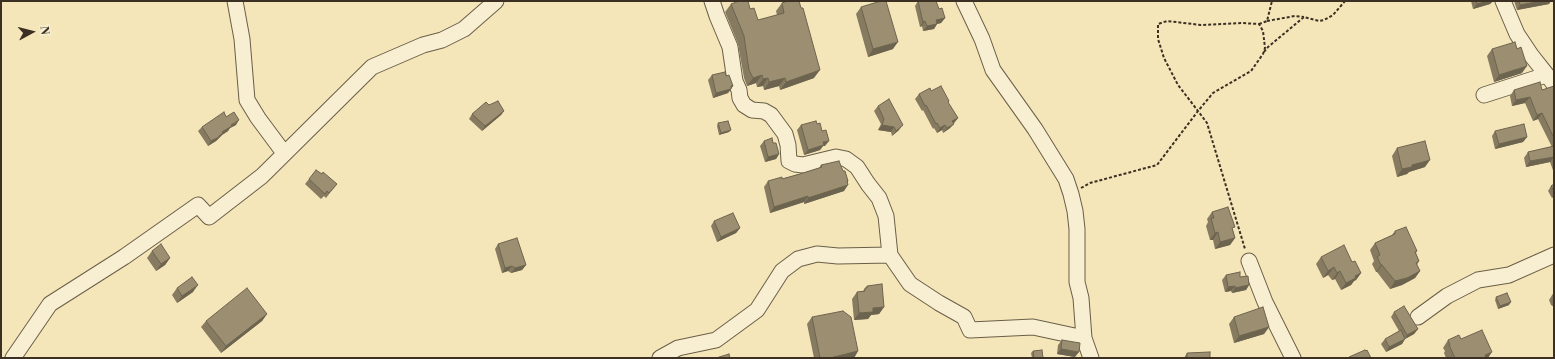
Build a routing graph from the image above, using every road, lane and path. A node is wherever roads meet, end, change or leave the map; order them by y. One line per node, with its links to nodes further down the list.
1 (235, 1): 15 (street)
2 (496, 1): 15 (street)
3 (712, 1): 18 (street)
4 (964, 1): 16 (street)
5 (1272, 1): 9 (path)
6 (1345, 1): 8 (path)
7 (1503, 1): 12 (street)
8 (1304, 17): 9 (path); 11 (path)
9 (1267, 21): 10 (path)
10 (1259, 24): 11 (path); 14 (path)
11 (1263, 54): 14 (path)
12 (1550, 80): 13 (street)
13 (1484, 95)
14 (1198, 110): 16 (path); 19 (path)
15 (284, 153): 22 (street)
16 (1072, 194): 21 (street)
17 (1554, 255): 20 (street)
18 (890, 256): 21 (street); 23 (street)
19 (1249, 261): 25 (street)
20 (1418, 317)
21 (1084, 338): 24 (street)
22 (13, 358)
23 (660, 358)
24 (1091, 358)
25 (1293, 358)

